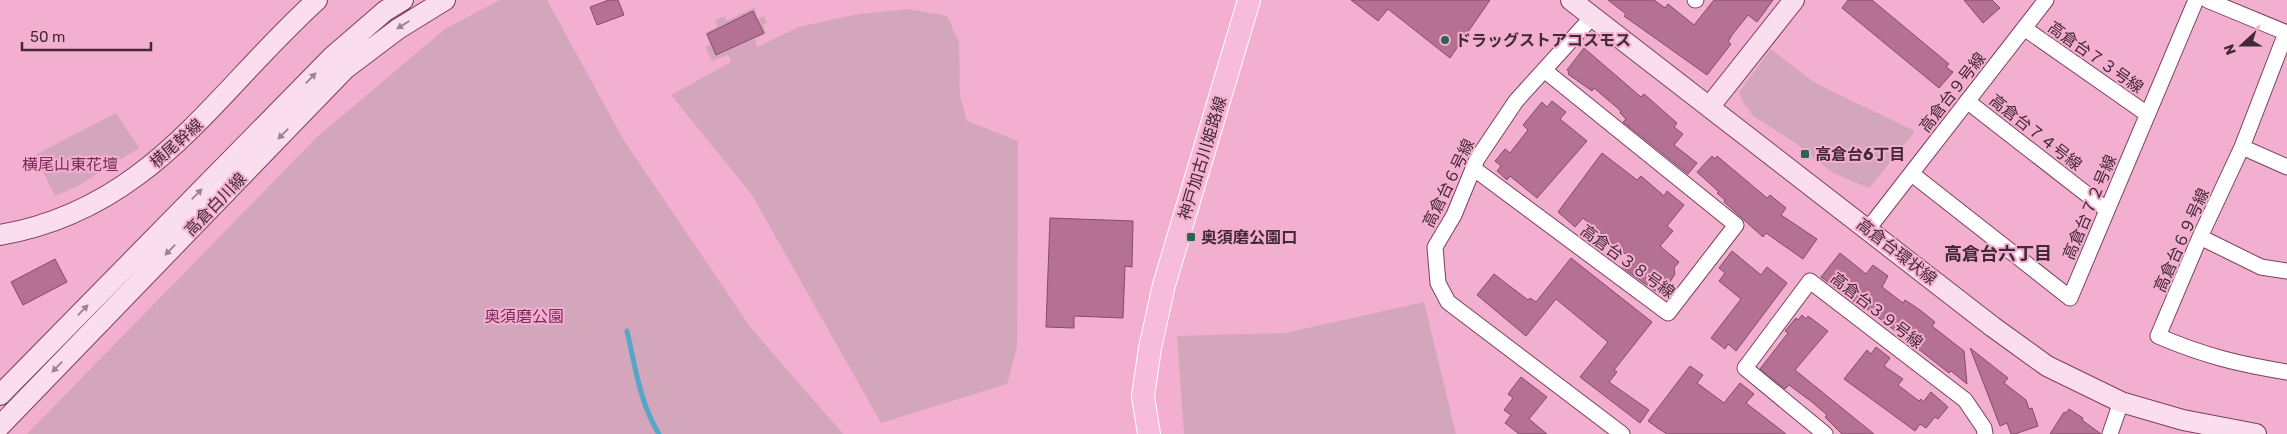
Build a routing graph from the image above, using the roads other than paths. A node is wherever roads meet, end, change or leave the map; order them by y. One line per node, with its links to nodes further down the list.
1 (317, 0): 23 (street, 横尾幹線)
2 (403, 0): 27 (street, 高倉白川線, one-way to 2)
3 (445, 0): 29 (street, 高倉白川線, one-way to 29)
4 (1249, 0): 30 (main road, 神戸加古川姫路線)
5 (1572, 0): 10 (street, 高倉台環状線)
6 (1794, 0): 15 (street)
7 (2046, 0): 11 (street, 高倉台９号線)
8 (2196, 0): 16 (street, 高倉台７２号線)
9 (2207, 0): 12 (street)
10 (1593, 16): 13 (street, 高倉台６号線); 15 (street, 高倉台環状線)
11 (2024, 28): 14 (street, 高倉台９号線); 16 (street, 高倉台７３号線)
12 (2286, 33): 17 (street, 高倉台６９号線)
13 (1544, 70): 19 (street, 高倉台６号線); 19 (street, 高倉台３８号線)
14 (1967, 101): 20 (street, 高倉台９号線); 21 (street, 高倉台７４号線)
15 (1710, 106): 22 (street, 高倉台環状線)
16 (2147, 114): 21 (street, 高倉台７２号線)
17 (2242, 147): 18 (street); 24 (street, 高倉台６９号線)
18 (2287, 167)
19 (1473, 168): 31 (street, 高倉台６号線)
20 (1912, 174): 21 (street, 高倉台７２号線); 22 (street, 高倉台９号線)
21 (2107, 210)
22 (1868, 229): 28 (street, 高倉台環状線)
23 (0, 235)
24 (2200, 236): 25 (street); 26 (street, 高倉台６９号線)
25 (2287, 271)
26 (2287, 372)
27 (0, 395)
28 (2121, 402): 34 (street); 35 (street, 高倉台環状線)
29 (0, 426)
30 (1149, 434)
31 (1622, 434)
32 (1825, 434): 33 (street, 高倉台３９号線)
33 (1985, 434)
34 (2110, 434)
35 (2256, 434)

